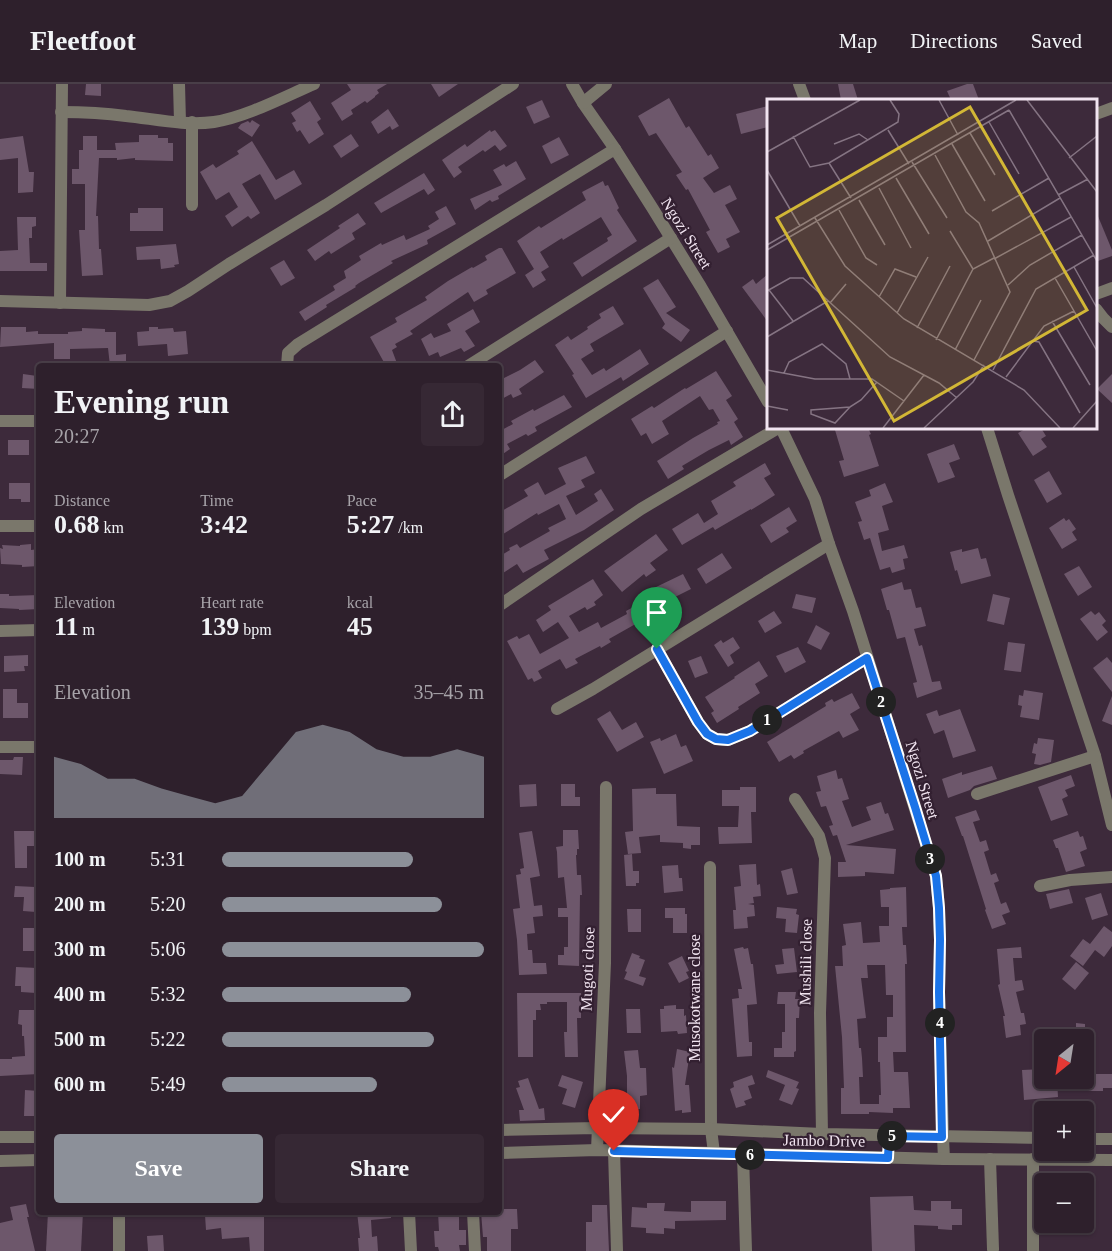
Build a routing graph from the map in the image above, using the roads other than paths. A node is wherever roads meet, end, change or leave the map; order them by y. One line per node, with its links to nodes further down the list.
1 (62, 84): 11 (street)
2 (179, 84): 13 (street)
3 (312, 84): 13 (street)
4 (513, 84): 20 (street)
5 (572, 84): 9 (street, Ngozi Street)
6 (606, 84): 9 (street)
7 (799, 84): 8 (street)
8 (805, 99)
9 (583, 103): 14 (street, Ngozi Street)
10 (1112, 108): 12 (street)
11 (61, 111): 13 (street); 20 (street)
12 (1097, 113)
13 (186, 122): 15 (street)
14 (615, 149): 16 (street, Ngozi Street); 24 (street)
15 (192, 205)
16 (670, 238): 23 (street, Ngozi Street); 25 (street)
17 (1112, 288): 18 (street)
18 (1097, 293)
19 (0, 302): 20 (street)
20 (60, 303)
21 (1097, 311): 22 (street)
22 (1112, 327)
23 (727, 331): 26 (street, Ngozi Street); 32 (street)
24 (287, 363)
25 (473, 363)
26 (767, 400)
27 (36, 420): 28 (street)
28 (0, 421)
29 (778, 429): 36 (street)
30 (780, 429): 35 (street, Ngozi Street)
31 (987, 429): 44 (street)
32 (502, 475)
33 (0, 526): 34 (street)
34 (36, 526)
35 (829, 544): 39 (street); 40 (street, Ngozi Street)
36 (502, 604)
37 (36, 630): 38 (street)
38 (0, 631)
39 (657, 649): 40 (street); 41 (street)
40 (867, 658): 60 (street, Ngozi Street)
41 (557, 709)
42 (0, 747): 43 (street)
43 (36, 747)
44 (1096, 761): 45 (street); 47 (street); 49 (street)
45 (1112, 766)
46 (606, 788): 53 (street, Mugoti close)
47 (977, 794)
48 (795, 799): 56 (street, Mushili close)
49 (1112, 825)
50 (710, 867): 54 (street, Musokotwane close)
51 (1112, 877): 52 (street)
52 (1040, 886)
53 (597, 1128): 54 (street); 55 (street); 64 (street, Mugoti close)
54 (711, 1129): 56 (street); 67 (street, Musokotwane close)
55 (502, 1130)
56 (822, 1134): 57 (street)
57 (889, 1136): 60 (street); 69 (street)
58 (0, 1137): 59 (street)
59 (36, 1137)
60 (942, 1137): 61 (street); 70 (street, Ngozi Street)
61 (1034, 1138)
62 (1094, 1139): 63 (street)
63 (1112, 1139)
64 (597, 1150): 65 (street, Jambo Drive); 66 (street, Jambo Drive)
65 (614, 1151): 67 (street, Jambo Drive); 83 (street)
66 (502, 1153)
67 (714, 1153): 68 (street, Jambo Drive)
68 (743, 1155): 69 (street, Jambo Drive); 84 (street)
69 (888, 1158): 70 (street, Jambo Drive)
70 (944, 1159): 71 (street, Jambo Drive)
71 (990, 1159): 72 (street, Jambo Drive); 79 (street)
72 (1033, 1159): 74 (street, Jambo Drive); 85 (street)
73 (36, 1160): 75 (street)
74 (1112, 1160)
75 (0, 1161)
76 (119, 1215): 80 (street)
77 (409, 1215): 81 (street)
78 (473, 1215): 82 (street)
79 (993, 1249)
80 (119, 1251)
81 (411, 1251)
82 (475, 1251)
83 (617, 1251)
84 (746, 1251)
85 (1033, 1251)

